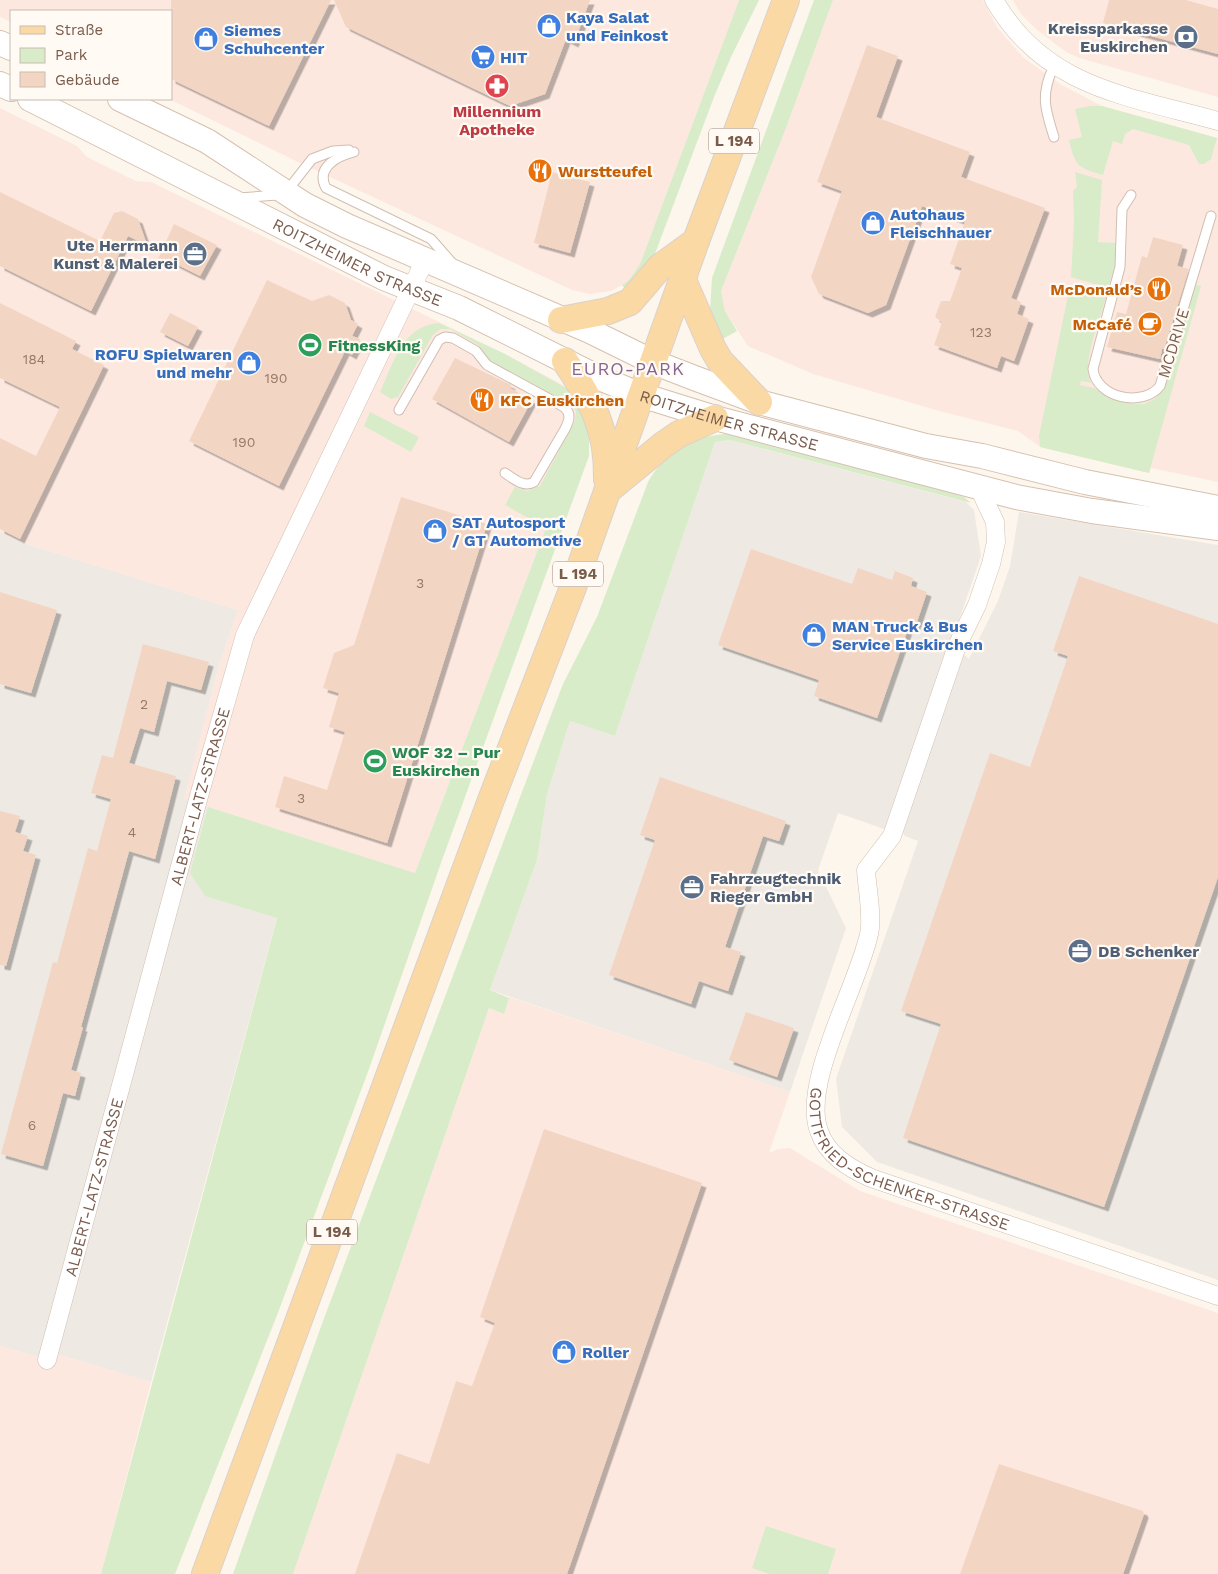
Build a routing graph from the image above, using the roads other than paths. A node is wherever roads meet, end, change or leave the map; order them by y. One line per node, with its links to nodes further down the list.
1 (786, 0): 12 (main road, L 194)
2 (994, 0): 3 (street)
3 (1054, 66): 6 (street); 7 (lane)
4 (32, 100): 10 (street, ROITZHEIMER STRASSE)
5 (122, 100): 8 (street, ROITZHEIMER STRASSE)
6 (1218, 121)
7 (1054, 137)
8 (287, 192): 10 (lane); 13 (street, ROITZHEIMER STRASSE); 14 (lane)
9 (1131, 195): 11 (lane, MCDRIVE)
10 (231, 198): 16 (street, ROITZHEIMER STRASSE)
11 (1211, 216)
12 (696, 241): 15 (main road, L 194); 17 (main road)
13 (425, 260): 14 (street, ROITZHEIMER STRASSE); 16 (street, ALBERT-LATZ-STRASSE)
14 (465, 277): 17 (street, ROITZHEIMER STRASSE)
15 (683, 280): 19 (main road, L 194); 21 (main road)
16 (412, 288): 18 (street, ROITZHEIMER STRASSE); 30 (street, ALBERT-LATZ-STRASSE)
17 (561, 320): 19 (street, ROITZHEIMER STRASSE)
18 (565, 361): 20 (street, ROITZHEIMER STRASSE); 26 (main road, L 194)
19 (653, 362): 20 (main road, L 194); 21 (street, ROITZHEIMER STRASSE)
20 (641, 395): 23 (street, ROITZHEIMER STRASSE); 26 (main road, L 194)
21 (759, 402): 27 (street, ROITZHEIMER STRASSE)
22 (399, 410): 24 (lane)
23 (715, 418): 25 (street, ROITZHEIMER STRASSE); 26 (main road)
24 (504, 474)
25 (979, 488): 28 (street, ROITZHEIMER STRASSE); 29 (street, GOTTFRIED-SCHENKER-STRASSE)
26 (607, 491): 31 (main road, L 194)
27 (1218, 508)
28 (1218, 528)
29 (1218, 1296)
30 (47, 1360)
31 (205, 1574)

